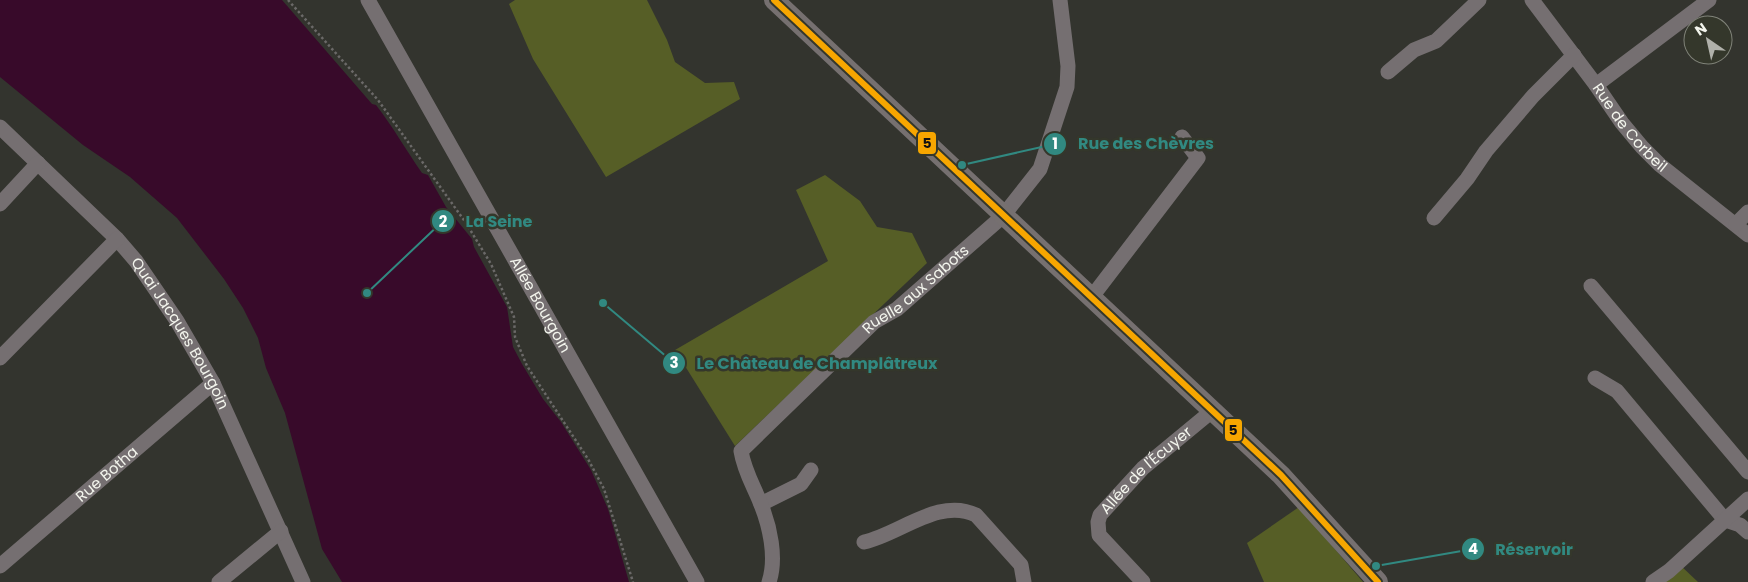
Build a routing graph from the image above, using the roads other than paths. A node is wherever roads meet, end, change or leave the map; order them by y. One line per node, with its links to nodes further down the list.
1 (368, 0): 37 (street, Allée Bourgoin)
2 (774, 0): 15 (main road)
3 (1060, 0): 15 (street)
4 (1479, 0): 8 (street)
5 (1532, 0): 7 (street, Rue de Corbeil)
6 (1709, 0): 9 (street)
7 (1574, 55): 9 (street, Rue de Corbeil); 16 (street)
8 (1388, 72)
9 (1596, 84): 17 (street, Rue de Corbeil)
10 (0, 127): 12 (street, Quai Jacques Bourgoin)
11 (1182, 137): 21 (street)
12 (38, 163): 13 (street); 19 (street, Quai Jacques Bourgoin)
13 (0, 204)
14 (1748, 212): 17 (street)
15 (1003, 216): 21 (main road); 29 (street, Ruelle aux Sabots)
16 (1434, 218)
17 (1736, 224): 18 (street, Rue de Corbeil)
18 (1748, 236)
19 (117, 239): 22 (street); 24 (street, Quai Jacques Bourgoin)
20 (1592, 286): 27 (street)
21 (1091, 298): 25 (main road)
22 (0, 358)
23 (1595, 378): 30 (street)
24 (214, 382): 31 (street, Quai Jacques Bourgoin); 34 (street, Rue Botha)
25 (1212, 411): 40 (street, Allée de l'Écuyer); 41 (main road)
26 (811, 470): 29 (street)
27 (1748, 472)
28 (1748, 499): 30 (street)
29 (761, 504): 38 (street, Ruelle aux Sabots)
30 (1724, 520): 32 (street); 42 (street)
31 (281, 531): 35 (street); 36 (street, Quai Jacques Bourgoin)
32 (1748, 532)
33 (864, 542): 39 (street)
34 (0, 566)
35 (219, 582)
36 (303, 582)
37 (697, 582)
38 (769, 582)
39 (1024, 582)
40 (1143, 582)
41 (1378, 582)
42 (1652, 582)

